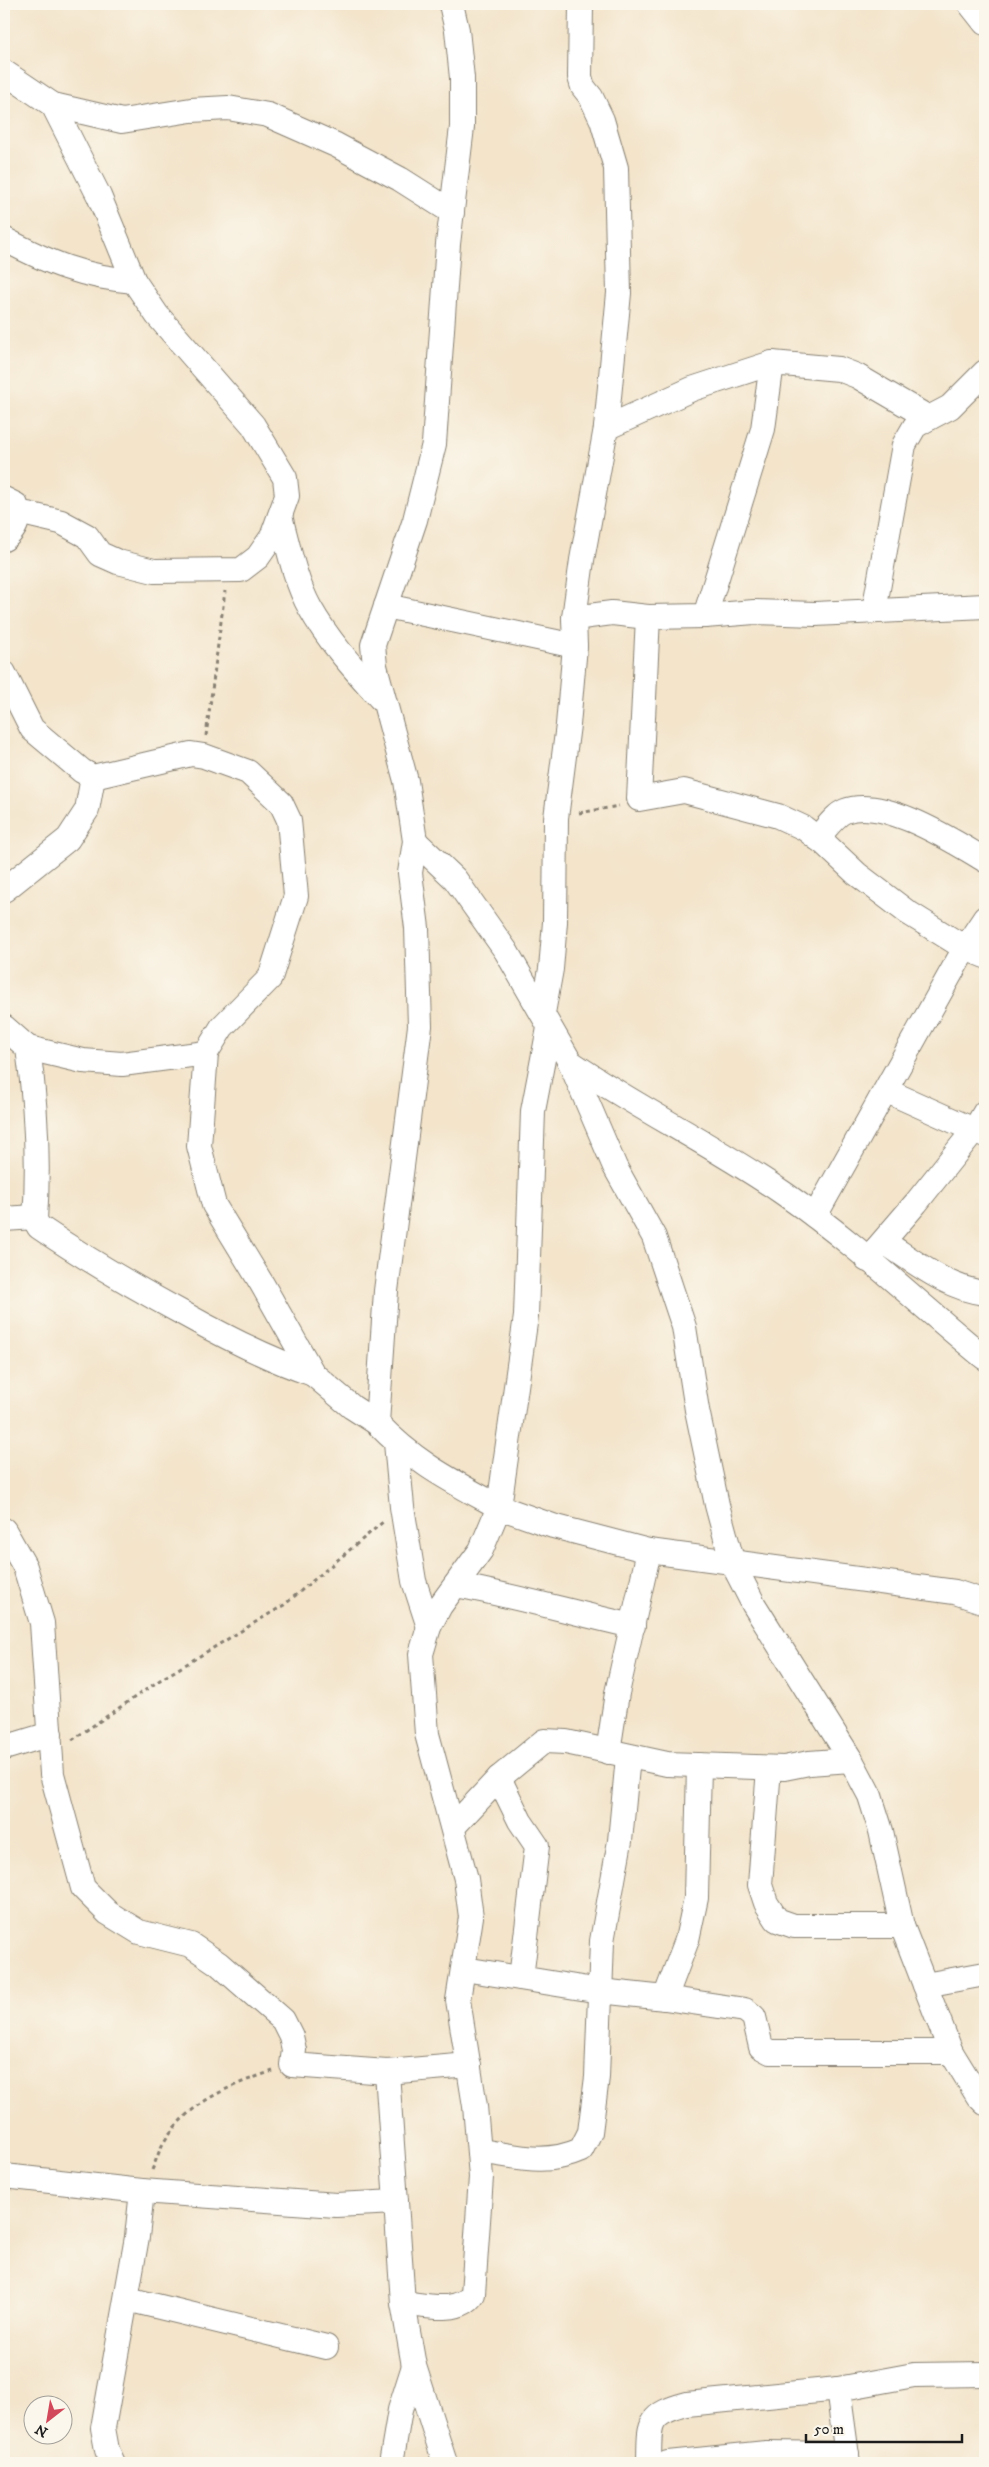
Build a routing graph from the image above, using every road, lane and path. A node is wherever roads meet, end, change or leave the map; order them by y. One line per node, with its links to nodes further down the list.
1 (451, 4): 7 (street)
2 (581, 4): 13 (street)
3 (970, 4): 4 (street)
4 (985, 23)
5 (4, 72): 6 (street)
6 (53, 104): 7 (street); 9 (street)
7 (452, 212): 18 (street)
8 (4, 239): 9 (street)
9 (134, 281): 15 (street)
10 (772, 362): 12 (street); 13 (street); 21 (street)
11 (985, 372): 12 (street)
12 (929, 418): 20 (street)
13 (606, 428): 23 (street)
14 (11, 507): 16 (street); 17 (street)
15 (280, 516): 17 (street); 26 (street)
16 (4, 539)
17 (228, 570): 27 (path)
18 (386, 606): 24 (street); 26 (street)
19 (985, 606): 20 (street)
20 (874, 611): 21 (street)
21 (706, 616): 22 (street)
22 (648, 617): 23 (street); 29 (street)
23 (574, 618): 24 (street)
24 (575, 646): 30 (street)
25 (4, 673): 28 (street)
26 (384, 702): 32 (street)
27 (204, 756): 28 (street); 40 (street)
28 (93, 776): 34 (street)
29 (639, 799): 30 (path); 31 (street)
30 (556, 818): 37 (street)
31 (817, 838): 33 (street); 36 (street)
32 (414, 841): 37 (street); 52 (street)
33 (985, 860)
34 (4, 890)
35 (985, 918): 36 (street)
36 (975, 952): 42 (street)
37 (546, 1021): 41 (street); 55 (street)
38 (4, 1027): 39 (street)
39 (28, 1048): 40 (street); 45 (street)
40 (206, 1053): 51 (street)
41 (570, 1062): 44 (street); 58 (street)
42 (886, 1091): 43 (street); 44 (street)
43 (982, 1125): 47 (street)
44 (815, 1216): 48 (street)
45 (35, 1217): 46 (street); 51 (street)
46 (4, 1219)
47 (884, 1242): 48 (street); 49 (street)
48 (867, 1260): 50 (street)
49 (985, 1293)
50 (985, 1358)
51 (313, 1374): 52 (street)
52 (377, 1423): 53 (street)
53 (396, 1443): 54 (street); 55 (street)
54 (402, 1507): 62 (street); 63 (path)
55 (499, 1507): 57 (street); 59 (street)
56 (4, 1530): 63 (street)
57 (649, 1552): 58 (street); 61 (street)
58 (733, 1564): 60 (street); 66 (street)
59 (456, 1585): 61 (street); 62 (street)
60 (985, 1602)
61 (633, 1626): 65 (street)
62 (429, 1627): 70 (street)
63 (50, 1744): 64 (street); 79 (street)
64 (4, 1748)
65 (618, 1754): 67 (street); 69 (street); 76 (street)
66 (851, 1760): 68 (street); 71 (street)
67 (699, 1766): 68 (street); 77 (street)
68 (768, 1768): 71 (street)
69 (500, 1778): 70 (street); 74 (street)
70 (453, 1827): 72 (street)
71 (902, 1926): 75 (street)
72 (464, 1969): 74 (street); 80 (street)
73 (985, 1974): 75 (street)
74 (521, 1978): 76 (street)
75 (925, 1985): 78 (street)
76 (600, 1991): 77 (street); 83 (street)
77 (665, 1998): 78 (street)
78 (951, 2052): 82 (street)
79 (292, 2065): 81 (street); 85 (path)
80 (468, 2065): 81 (street); 83 (street)
81 (387, 2072): 86 (street)
82 (985, 2103)
83 (479, 2151): 88 (street)
84 (4, 2176): 85 (street)
85 (142, 2191): 86 (street); 87 (street)
86 (396, 2202): 88 (street)
87 (127, 2299): 89 (street); 94 (street)
88 (403, 2303): 90 (street)
89 (326, 2347)
90 (414, 2366): 95 (street); 96 (street)
91 (985, 2374): 92 (street)
92 (838, 2389): 93 (street); 97 (street)
93 (848, 2459): 98 (street)
94 (113, 2463)
95 (391, 2463)
96 (445, 2463)
97 (649, 2463)
98 (668, 2463)

